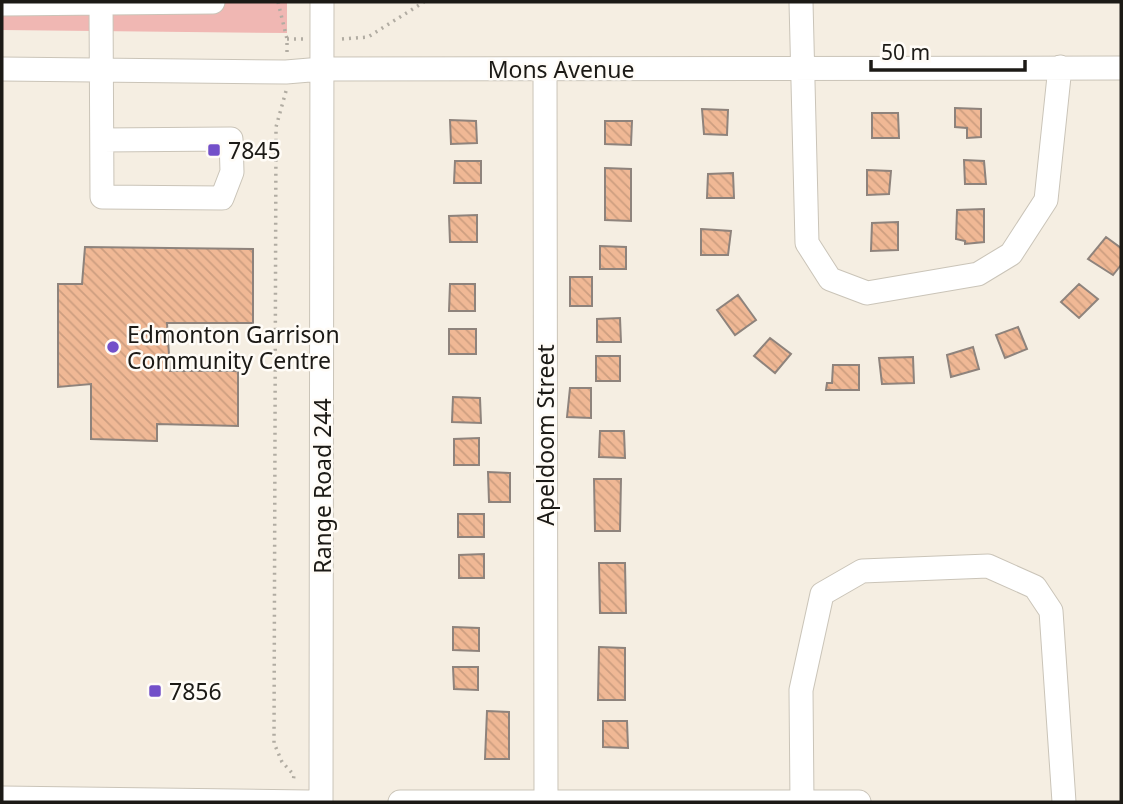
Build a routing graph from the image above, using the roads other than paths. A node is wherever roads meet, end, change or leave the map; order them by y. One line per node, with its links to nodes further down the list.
1 (155, 2): 2 (street); 5 (street)
2 (214, 2)
3 (322, 2): 12 (street, Range Road 244)
4 (801, 2): 7 (street)
5 (101, 3): 6 (street); 11 (street)
6 (2, 4)
7 (804, 67): 8 (street, Mons Avenue); 8 (street); 13 (street, Mons Avenue)
8 (1060, 67): 9 (street, Mons Avenue)
9 (1121, 68)
10 (2, 69): 11 (street, Mons Avenue)
11 (101, 69): 12 (street, Mons Avenue); 14 (street)
12 (322, 69): 13 (street, Mons Avenue); 17 (street, Range Road 244)
13 (545, 70): 20 (street, Apeldoom Street)
14 (102, 140): 14 (street)
15 (2, 798): 16 (street)
16 (300, 802)
17 (321, 802)
18 (400, 802): 19 (street)
19 (437, 802): 20 (street)
20 (560, 802): 21 (street)
21 (802, 802): 22 (street); 23 (street)
22 (859, 802)
23 (1064, 802)

